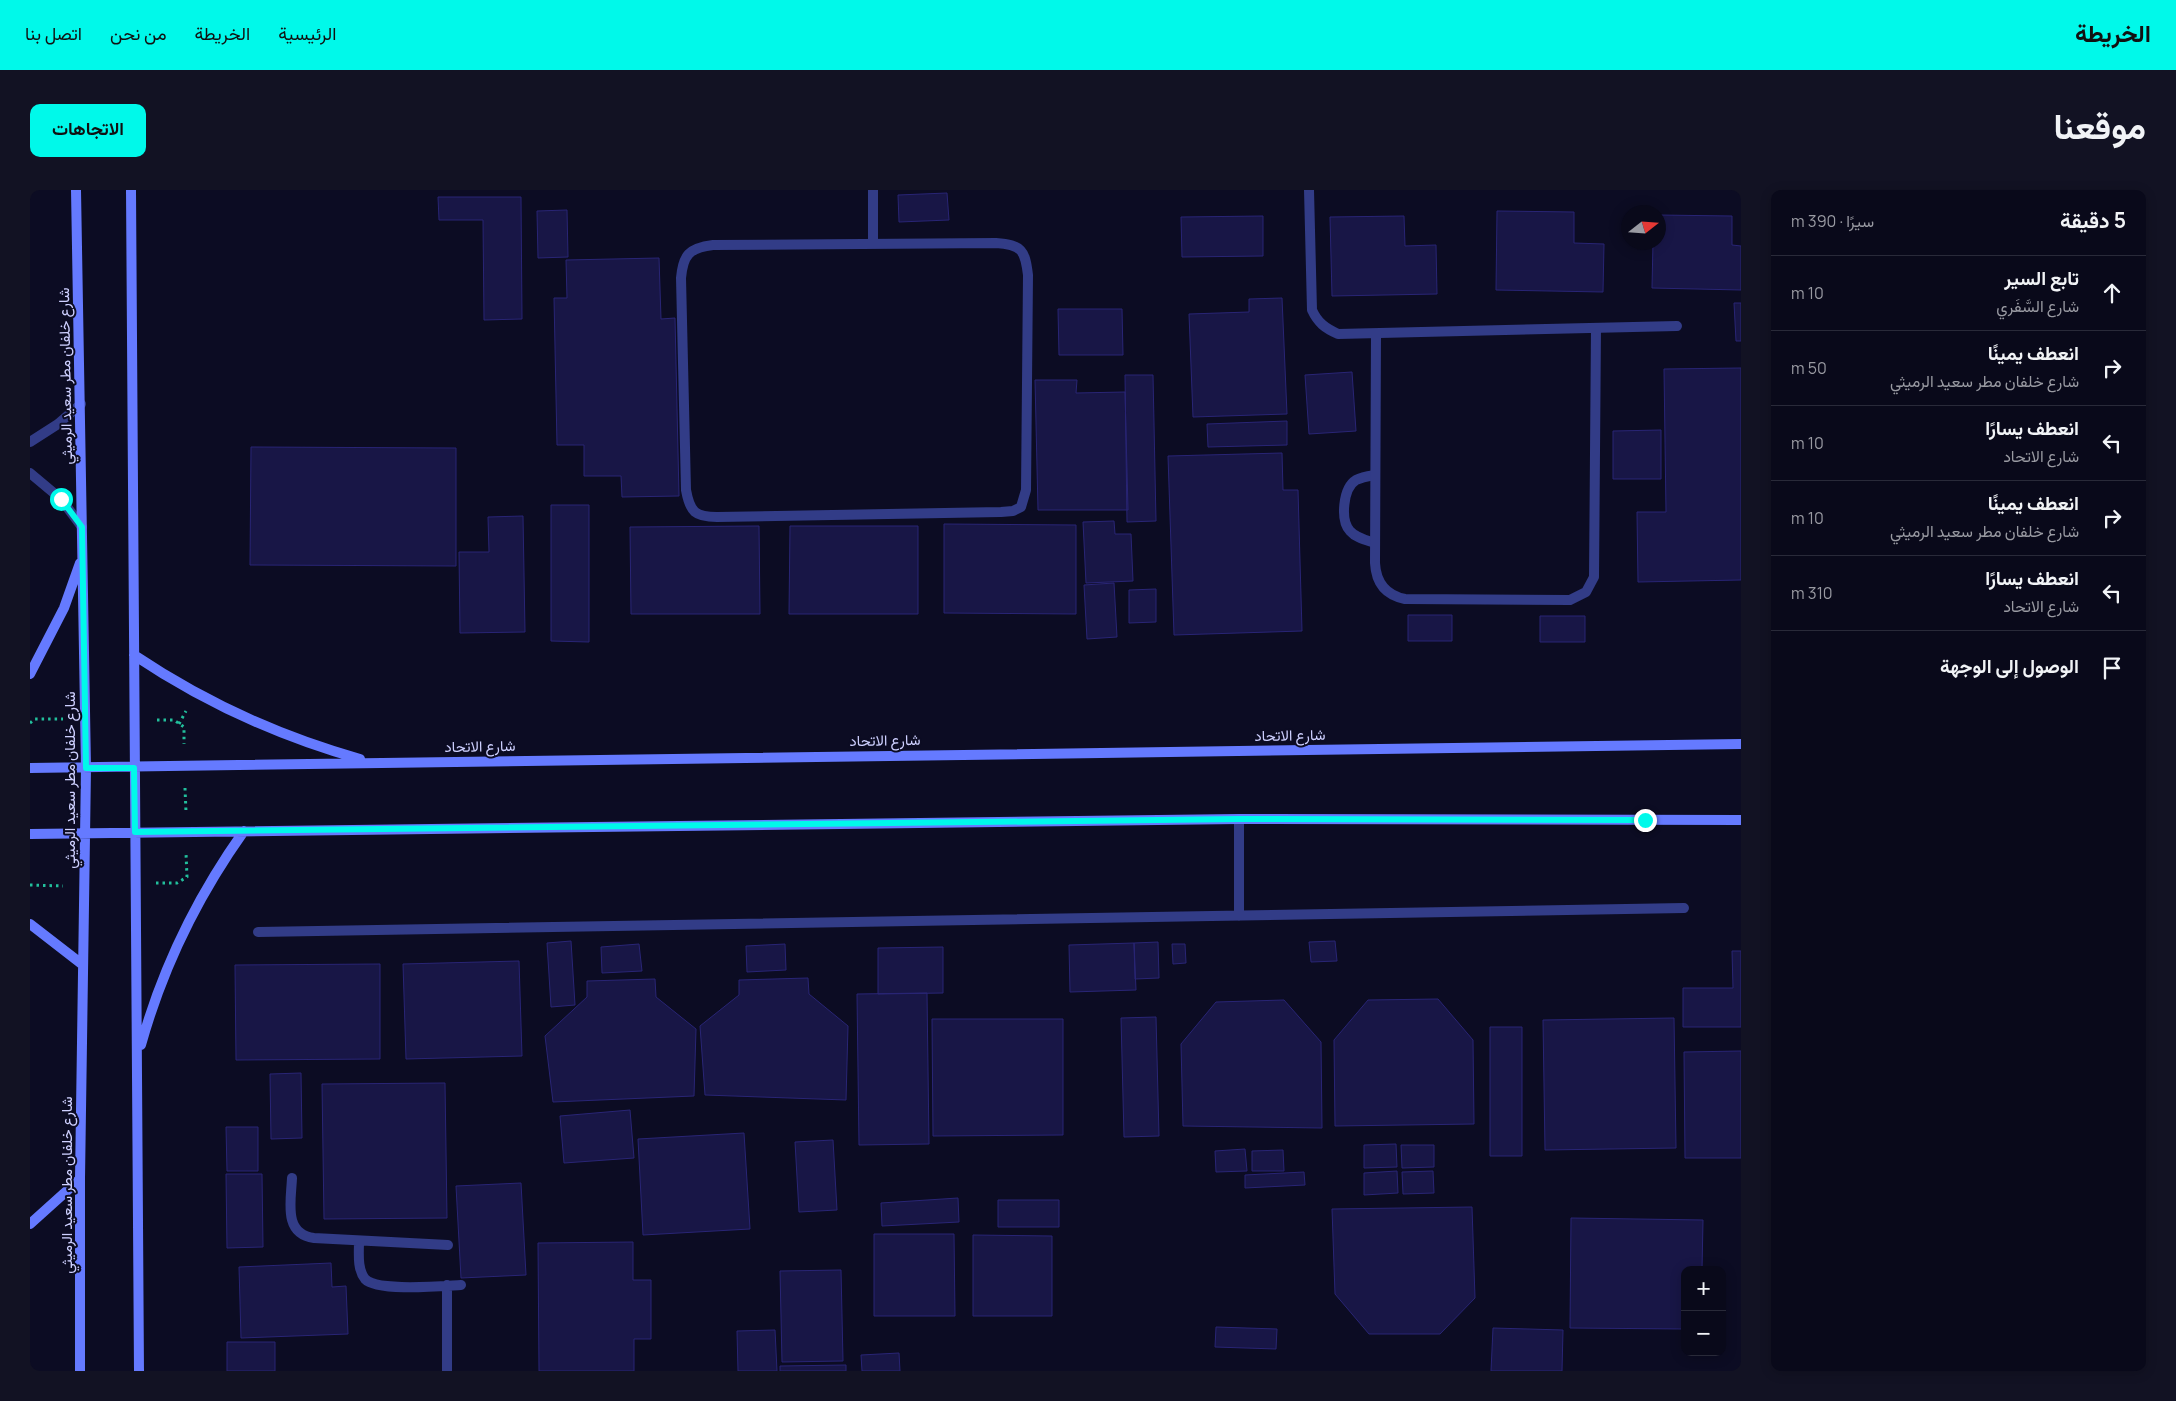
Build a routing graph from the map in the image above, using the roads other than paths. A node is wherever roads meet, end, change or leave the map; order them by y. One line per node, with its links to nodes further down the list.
1 (76, 190): 9 (main road, شارع خلفان مطر سعيد الرميثي)
2 (873, 190): 5 (street)
3 (1309, 190): 8 (street)
4 (132, 191): 16 (main road)
5 (873, 244): 5 (street)
6 (1677, 326): 7 (street)
7 (1596, 328): 8 (street); 14 (street)
8 (1376, 334): 12 (street)
9 (81, 404): 10 (street); 13 (main road, شارع خلفان مطر سعيد الرميثي)
10 (30, 442)
11 (30, 473): 13 (street)
12 (1376, 475): 14 (street); 14 (street)
13 (82, 527): 15 (main road, شارع خلفان مطر سعيد الرميثي)
14 (1375, 544)
15 (83, 558): 17 (main road); 21 (main road, شارع خلفان مطر سعيد الرميثي)
16 (134, 655): 19 (main road); 22 (main road)
17 (30, 674)
18 (1741, 744): 19 (main road, شارع الاتحاد)
19 (370, 762): 22 (main road, شارع الاتحاد)
20 (30, 768): 21 (main road, شارع الاتحاد)
21 (86, 768): 22 (main road, شارع الاتحاد); 27 (main road, شارع خلفان مطر سعيد الرميثي)
22 (134, 768): 26 (main road)
23 (1239, 819): 24 (main road); 25 (main road); 30 (street)
24 (1741, 820)
25 (244, 831): 26 (main road); 34 (main road)
26 (135, 832): 27 (main road); 34 (main road)
27 (85, 833): 28 (main road); 33 (main road, شارع خلفان مطر سعيد الرميثي)
28 (30, 834)
29 (1684, 908): 30 (street)
30 (1239, 916): 32 (street)
31 (30, 924): 33 (main road)
32 (258, 932)
33 (83, 964): 36 (main road, شارع خلفان مطر سعيد الرميثي)
34 (137, 1058): 43 (main road)
35 (292, 1178): 38 (street)
36 (80, 1179): 37 (main road); 42 (main road, شارع خلفان مطر سعيد الرميثي)
37 (30, 1224)
38 (359, 1241): 39 (street); 40 (street)
39 (448, 1245)
40 (448, 1285): 41 (street); 44 (street)
41 (461, 1285)
42 (80, 1371)
43 (139, 1371)
44 (448, 1371)

